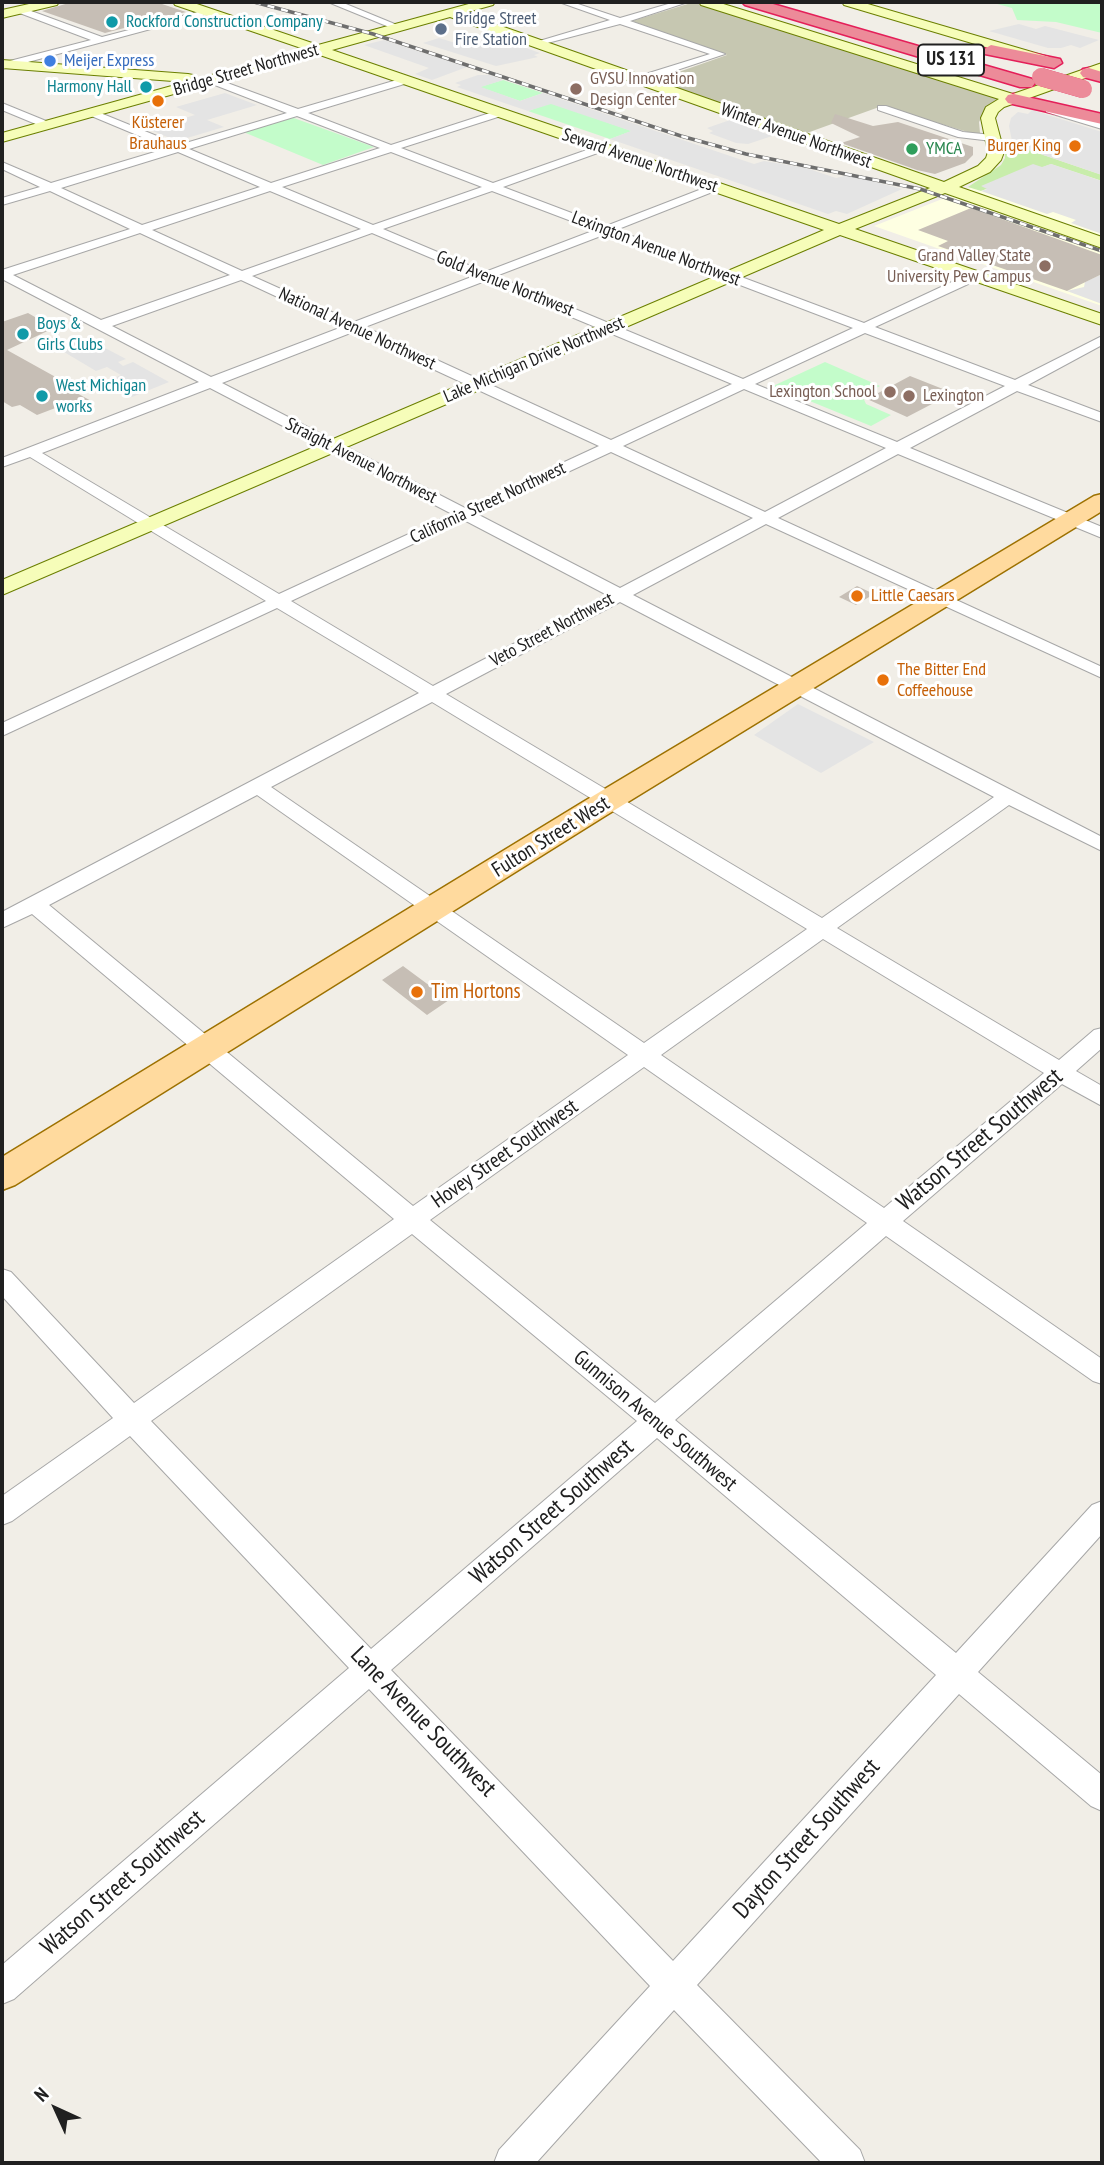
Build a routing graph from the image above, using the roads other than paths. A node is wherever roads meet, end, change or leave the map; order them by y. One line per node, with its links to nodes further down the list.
1 (52, 2): 14 (street)
2 (179, 2): 15 (street, Seward Avenue Northwest)
3 (333, 2): 19 (street)
4 (489, 2): 16 (street, Bridge Street Northwest)
5 (564, 2): 18 (street)
6 (684, 2): 18 (street)
7 (705, 2): 30 (street)
8 (727, 2): 30 (highway)
9 (736, 2): 20 (highway)
10 (750, 2): 20 (highway, US 131)
11 (805, 2): 20 (highway, US 131)
12 (848, 2): 24 (street)
13 (829, 4): 20 (highway)
14 (20, 10): 17 (street); 21 (street)
15 (209, 12): 21 (street); 23 (street, Seward Avenue Northwest)
16 (451, 13): 19 (street, Bridge Street Northwest); 22 (street, Winter Avenue Northwest)
17 (2, 14)
18 (619, 20): 22 (street); 26 (street)
19 (397, 27): 23 (street, Bridge Street Northwest)
20 (890, 31): 24 (highway); 29 (highway, US 131)
21 (101, 40): 25 (street)
22 (539, 44): 26 (street, Winter Avenue Northwest)
23 (319, 49): 27 (street, Bridge Street Northwest); 28 (street, Seward Avenue Northwest)
24 (1055, 63): 29 (street)
25 (4, 64): 27 (street)
26 (640, 79): 51 (street, Winter Avenue Northwest)
27 (211, 80): 36 (street, Bridge Street Northwest); 38 (street, Lexington Avenue Northwest)
28 (407, 80): 37 (street, Seward Avenue Northwest); 38 (street)
29 (1089, 80): 31 (highway, US 131); 32 (street); 34 (highway, US 131)
30 (964, 83): 32 (street)
31 (1102, 95)
32 (1014, 99): 39 (highway); 41 (street); 43 (street, Lake Michigan Drive Northwest)
33 (2, 106): 40 (street)
34 (1102, 106)
35 (882, 108): 43 (street)
36 (93, 113): 40 (street, Bridge Street Northwest); 45 (street, Gold Avenue Northwest)
37 (500, 113): 44 (street, Seward Avenue Northwest); 46 (street)
38 (297, 114): 45 (street); 46 (street, Lexington Avenue Northwest)
39 (1102, 119)
40 (47, 125): 42 (street, Bridge Street Northwest)
41 (1102, 126)
42 (2, 138)
43 (992, 138): 51 (street, Lake Michigan Drive Northwest)
44 (601, 148): 49 (street); 50 (street, Seward Avenue Northwest)
45 (179, 149): 48 (street); 52 (street, Gold Avenue Northwest)
46 (389, 149): 49 (street, Lexington Avenue Northwest); 52 (street)
47 (2, 165): 48 (street, National Avenue Northwest)
48 (50, 187): 53 (street); 55 (street, National Avenue Northwest)
49 (490, 187): 54 (street); 56 (street, Lexington Avenue Northwest)
50 (716, 187): 56 (street); 57 (street, Seward Avenue Northwest)
51 (948, 187): 57 (street, Lake Michigan Drive Northwest); 58 (street, Winter Avenue Northwest)
52 (270, 188): 54 (street, Gold Avenue Northwest); 55 (street)
53 (2, 202)
54 (371, 229): 60 (street); 61 (street, Gold Avenue Northwest)
55 (140, 230): 59 (street); 60 (street, National Avenue Northwest)
56 (606, 230): 61 (street); 63 (street, Lexington Avenue Northwest)
57 (839, 230): 62 (street, Seward Avenue Northwest); 63 (street, Lake Michigan Drive Northwest)
58 (1102, 243)
59 (2, 274): 65 (street, Straight Avenue Northwest)
60 (240, 275): 65 (street); 66 (street, National Avenue Northwest)
61 (486, 276): 66 (street); 67 (street, Gold Avenue Northwest)
62 (975, 276): 64 (street, Seward Avenue Northwest); 68 (street, California Street Northwest)
63 (729, 277): 67 (street, Lake Michigan Drive Northwest); 68 (street, Lexington Avenue Northwest)
64 (1102, 320)
65 (101, 326): 70 (street, Straight Avenue Northwest)
66 (354, 327): 70 (street); 72 (street, National Avenue Northwest)
67 (611, 327): 71 (street, Gold Avenue Northwest); 72 (street, Lake Michigan Drive Northwest)
68 (863, 328): 71 (street, California Street Northwest); 73 (street, Lexington Avenue Northwest)
69 (1102, 340): 73 (street, Veto Street Northwest)
70 (210, 383): 76 (street, Straight Avenue Northwest); 78 (street)
71 (744, 383): 75 (street, California Street Northwest); 77 (street, Gold Avenue Northwest)
72 (478, 384): 75 (street, National Avenue Northwest); 76 (street, Lake Michigan Drive Northwest)
73 (1016, 385): 74 (street, Lexington Avenue Northwest); 77 (street, Veto Street Northwest)
74 (1102, 418)
75 (612, 445): 81 (street, California Street Northwest); 82 (street, National Avenue Northwest)
76 (333, 446): 81 (street, Straight Avenue Northwest); 84 (street, Lake Michigan Drive Northwest)
77 (898, 447): 82 (street, Veto Street Northwest); 83 (street, Gold Avenue Northwest)
78 (31, 452): 79 (street); 84 (street)
79 (2, 463)
80 (1102, 501): 83 (main road, Fulton Street West)
81 (464, 514): 87 (street, Straight Avenue Northwest); 89 (street, California Street Northwest)
82 (767, 517): 87 (street, Veto Street Northwest); 88 (street, National Avenue Northwest)
83 (1072, 520): 85 (street, Gold Avenue Northwest); 88 (main road, Fulton Street West)
84 (152, 526): 86 (street, Lake Michigan Drive Northwest); 89 (street)
85 (1102, 533)
86 (2, 589)
87 (620, 594): 91 (street, Straight Avenue Northwest); 92 (street, Veto Street Northwest)
88 (942, 598): 90 (street, National Avenue Northwest); 91 (main road, Fulton Street West)
89 (279, 601): 92 (street); 93 (street, California Street Northwest)
90 (1102, 673)
91 (796, 686): 95 (street); 96 (main road, Fulton Street West)
92 (432, 694): 94 (street, Veto Street Northwest); 96 (street)
93 (2, 730)
94 (257, 786): 98 (street, Veto Street Northwest); 99 (street)
95 (1008, 796): 97 (street); 101 (street, Hovey Street Southwest)
96 (609, 801): 99 (main road, Fulton Street West); 101 (street)
97 (1102, 845)
98 (34, 904): 100 (street, Veto Street Northwest); 103 (street, Gunnison Avenue Southwest)
99 (433, 910): 103 (main road, Fulton Street West); 104 (street)
100 (2, 921)
101 (821, 929): 104 (street, Hovey Street Southwest); 105 (street)
102 (1102, 1036): 105 (street, Watson Street Southwest)
103 (206, 1051): 107 (main road, Fulton Street West); 108 (street, Gunnison Avenue Southwest)
104 (644, 1055): 108 (street, Hovey Street Southwest); 109 (street)
105 (1061, 1072): 106 (street); 109 (street, Watson Street Southwest)
106 (1102, 1097)
107 (2, 1175)
108 (411, 1220): 112 (street, Hovey Street Southwest); 113 (street, Gunnison Avenue Southwest)
109 (884, 1221): 111 (street); 113 (street, Watson Street Southwest)
110 (2, 1279): 112 (street, Lane Avenue Southwest)
111 (1102, 1373)
112 (132, 1419): 114 (street, Hovey Street Southwest); 116 (street, Lane Avenue Southwest)
113 (657, 1421): 116 (street, Watson Street Southwest); 117 (street, Gunnison Avenue Southwest)
114 (2, 1512)
115 (1102, 1514): 117 (street, Dayton Street Southwest)
116 (372, 1668): 119 (street, Lane Avenue Southwest); 120 (street, Watson Street Southwest)
117 (957, 1674): 118 (street, Gunnison Avenue Southwest); 119 (street, Dayton Street Southwest)
118 (1102, 1795)
119 (673, 1985): 121 (street, Dayton Street Southwest); 122 (street, Lane Avenue Southwest)
120 (2, 1987)
121 (512, 2163)
122 (847, 2163)

